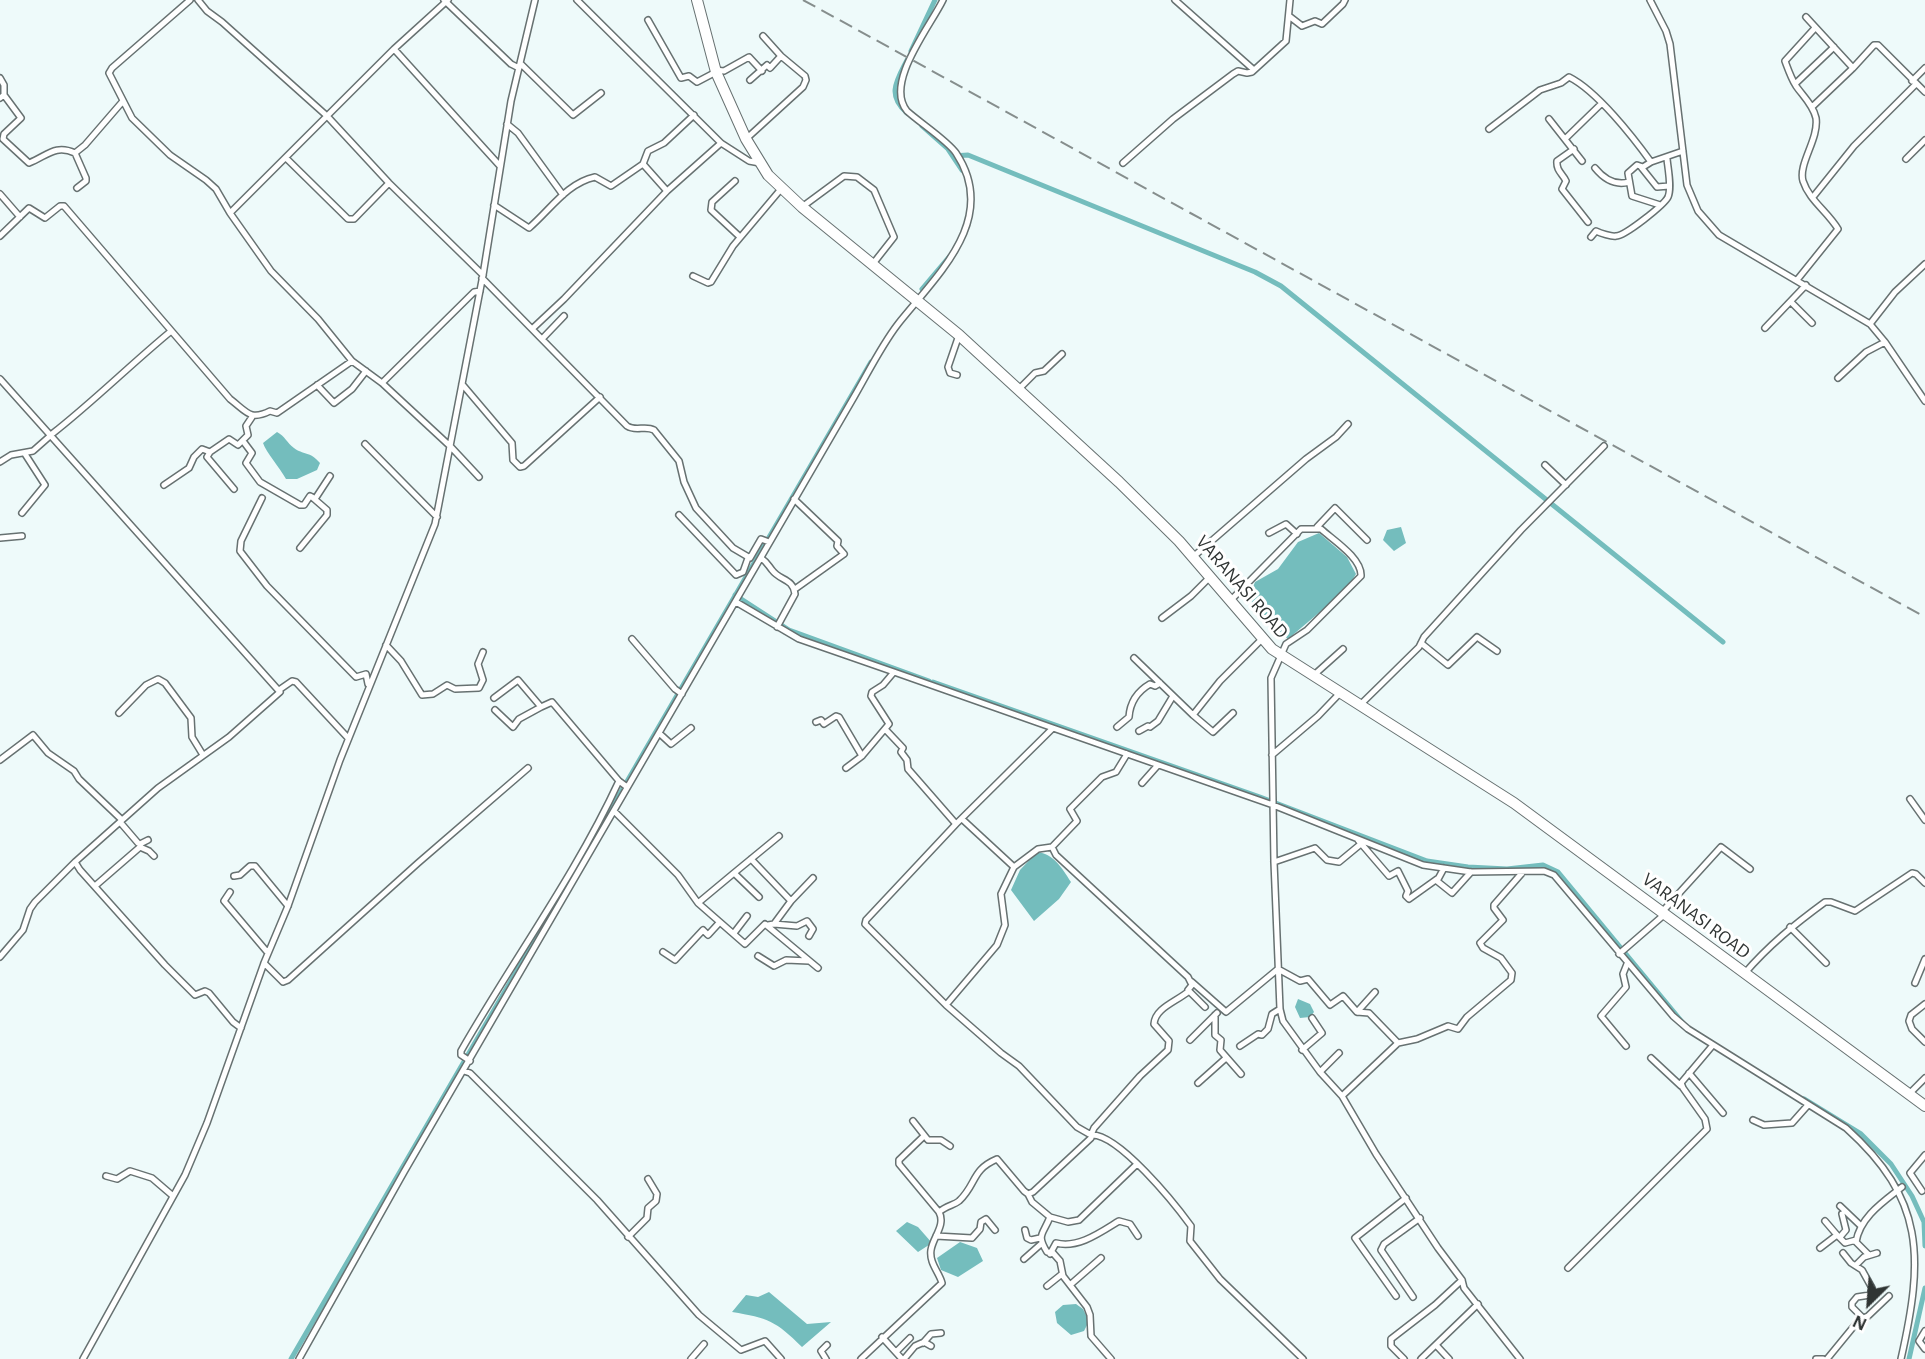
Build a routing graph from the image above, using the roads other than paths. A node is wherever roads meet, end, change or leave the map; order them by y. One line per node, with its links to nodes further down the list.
1 (190, 0): 33 (street)
2 (198, 0): 37 (street)
3 (535, 0): 20 (street)
4 (577, 0): 36 (street)
5 (697, 0): 24 (highway, VARANASI ROAD)
6 (943, 0): 85 (street)
7 (1175, 0): 23 (street)
8 (1290, 0): 12 (street)
9 (1345, 0): 12 (street)
10 (1650, 0): 46 (street)
11 (446, 1): 18 (street); 20 (street)
12 (1289, 16): 23 (street)
13 (1806, 17): 15 (street)
14 (648, 20): 24 (street)
15 (1815, 28): 17 (street); 29 (street)
16 (763, 36): 19 (street)
17 (1834, 47): 21 (street); 29 (street)
18 (394, 49): 37 (street); 56 (street)
19 (781, 56): 25 (street); 41 (street)
20 (520, 66): 31 (street); 39 (street)
21 (1853, 68): 28 (street); 35 (street)
22 (1925, 68): 28 (street)
23 (1254, 70): 54 (street)
24 (715, 71): 25 (street); 41 (highway, VARANASI ROAD)
25 (762, 71): 27 (street)
26 (0, 78): 32 (street)
27 (750, 80)
28 (1914, 83): 30 (street); 68 (street)
29 (1795, 84): 35 (street)
30 (1925, 92)
31 (601, 93)
32 (2, 97): 47 (street)
33 (123, 101): 47 (street); 72 (street)
34 (1601, 104): 40 (street); 42 (street); 52 (street)
35 (1812, 107): 68 (street)
36 (694, 115): 44 (street); 55 (street)
37 (327, 116): 48 (street); 61 (street)
38 (1549, 119): 42 (street)
39 (507, 124): 56 (street); 67 (street)
40 (1489, 129)
41 (746, 139): 53 (highway, VARANASI ROAD)
42 (1565, 139): 45 (street)
43 (1925, 140): 50 (street)
44 (721, 143): 53 (street); 65 (street)
45 (1574, 149): 51 (street); 74 (street)
46 (1683, 151): 49 (street); 82 (street)
47 (75, 153): 63 (street)
48 (287, 159): 61 (street); 72 (street)
49 (1667, 159): 52 (street); 62 (street)
50 (1906, 159)
51 (1583, 161)
52 (1651, 162): 57 (street)
53 (760, 163): 64 (highway, VARANASI ROAD)
54 (1123, 163)
55 (643, 164): 65 (street); 67 (street)
56 (500, 166): 69 (street)
57 (1641, 167): 60 (street); 62 (street)
58 (1595, 168): 60 (street)
59 (735, 181): 76 (street)
60 (1629, 182): 70 (street)
61 (389, 183): 80 (street)
62 (1669, 186): 70 (street)
63 (77, 188)
64 (781, 189): 71 (highway, VARANASI ROAD); 76 (street)
65 (667, 191): 91 (street)
66 (0, 194): 73 (street)
67 (563, 195): 69 (street)
68 (1813, 197): 82 (street)
69 (494, 205): 80 (street)
70 (1660, 205): 77 (street)
71 (802, 207): 79 (highway, VARANASI ROAD); 79 (street)
72 (230, 213): 97 (street)
73 (20, 217): 75 (street); 92 (street)
74 (1588, 222)
75 (0, 236)
76 (740, 237): 81 (street)
77 (1591, 237)
78 (1925, 264): 89 (street)
79 (872, 265): 85 (highway, VARANASI ROAD)
80 (482, 276): 84 (street); 91 (street)
81 (693, 276)
82 (1797, 281): 83 (street)
83 (1805, 287): 86 (street); 89 (street)
84 (480, 291): 102 (street); 103 (street)
85 (914, 298): 93 (highway, VARANASI ROAD); 128 (street)
86 (1791, 302): 88 (street); 90 (street)
87 (564, 316): 94 (street)
88 (1812, 323)
89 (1870, 324): 95 (street)
90 (1765, 328)
91 (531, 329): 94 (street)
92 (170, 332): 108 (street); 110 (street)
93 (959, 335): 99 (street); 105 (highway, VARANASI ROAD)
94 (542, 340): 106 (street)
95 (1883, 343): 100 (street); 107 (street)
96 (1062, 354): 105 (street)
97 (352, 361): 98 (street); 104 (street)
98 (366, 371): 102 (street); 104 (street)
99 (957, 375)
100 (1838, 378)
101 (0, 379): 110 (street)
102 (382, 383): 114 (street)
103 (462, 384): 106 (street); 114 (street)
104 (317, 386): 108 (street)
105 (1018, 390): 140 (highway, VARANASI ROAD)
106 (600, 397): 141 (street)
107 (1925, 401)
108 (252, 417): 111 (street)
109 (1348, 424): 140 (street)
110 (51, 435): 117 (street); 162 (street)
111 (243, 441): 116 (street); 126 (street)
112 (365, 444): 131 (street)
113 (1604, 446): 124 (street)
114 (451, 447): 122 (street); 131 (street)
115 (0, 450): 118 (street)
116 (211, 452): 123 (street); 125 (street)
117 (25, 454): 118 (street); 129 (street)
118 (7, 458): 119 (street)
119 (0, 462)
120 (1545, 465): 124 (street)
121 (330, 477): 126 (street)
122 (479, 477)
123 (164, 485)
124 (1566, 485): 151 (street)
125 (234, 489)
126 (310, 496): 139 (street)
127 (262, 498): 161 (street)
128 (794, 499): 137 (street); 144 (street)
129 (22, 513)
130 (679, 515): 141 (street)
131 (437, 517): 152 (street)
132 (1317, 527): 134 (street); 138 (street); 157 (street)
133 (1269, 533): 134 (street)
134 (1297, 534): 146 (street)
135 (22, 536): 136 (street)
136 (0, 538)
137 (767, 540): 141 (street); 142 (street)
138 (1367, 540)
139 (300, 548)
140 (1193, 557): 143 (highway, VARANASI ROAD)
141 (748, 558)
142 (761, 558): 144 (street); 145 (street)
143 (1211, 576): 146 (highway, VARANASI ROAD); 147 (street)
144 (795, 589): 148 (street)
145 (737, 599): 148 (street); 163 (street)
146 (1231, 600): 150 (highway, VARANASI ROAD)
147 (1162, 618)
148 (780, 624): 158 (street)
149 (632, 639): 163 (street)
150 (1262, 639): 157 (highway, VARANASI ROAD); 172 (street)
151 (1421, 643): 154 (street); 167 (street)
152 (386, 645): 155 (street); 161 (street)
153 (1342, 649): 159 (street)
154 (1497, 651)
155 (483, 652)
156 (1134, 657): 160 (street)
157 (1282, 657): 159 (highway, VARANASI ROAD); 183 (street)
158 (894, 672): 176 (street); 177 (street)
159 (1313, 677): 164 (highway, VARANASI ROAD)
160 (1160, 683): 165 (street); 174 (street)
161 (368, 687): 180 (street)
162 (279, 691): 180 (street); 182 (street)
163 (679, 692): 179 (street)
164 (1340, 693): 167 (highway, VARANASI ROAD); 183 (street)
165 (1173, 696): 172 (street); 178 (street)
166 (495, 698): 168 (street)
167 (1360, 706): 223 (highway, VARANASI ROAD)
168 (541, 707): 169 (street); 189 (street)
169 (495, 710)
170 (119, 713): 182 (street)
171 (1233, 713): 172 (street)
172 (1193, 715)
173 (816, 722): 184 (street)
174 (1117, 727)
175 (691, 728): 179 (street)
176 (1053, 728): 181 (street); 195 (street)
177 (886, 729): 184 (street); 198 (street)
178 (1139, 731)
179 (659, 733): 191 (street)
180 (348, 738): 222 (street)
181 (1127, 754): 186 (street); 202 (street)
182 (203, 755): 197 (street)
183 (1272, 755): 193 (street)
184 (862, 756): 188 (street)
185 (0, 760): 197 (street)
186 (1158, 765): 190 (street); 193 (street)
187 (528, 768): 237 (street)
188 (846, 768)
189 (619, 781): 191 (street); 264 (street)
190 (1142, 783)
191 (627, 786): 194 (street)
192 (1910, 799): 196 (street)
193 (1273, 802): 201 (street); 206 (street)
194 (614, 811): 221 (street); 264 (street)
195 (962, 819): 198 (street); 207 (street)
196 (1925, 820)
197 (121, 821): 200 (street); 205 (street)
198 (956, 824): 248 (street)
199 (779, 835): 204 (street)
200 (148, 840)
201 (1359, 841): 206 (street); 208 (street); 215 (street)
202 (1052, 847): 207 (street); 243 (street)
203 (154, 856): 217 (street)
204 (751, 859): 212 (street); 220 (street)
205 (75, 862): 217 (street); 233 (street)
206 (1273, 862): 241 (street)
207 (1014, 867): 248 (street)
208 (1444, 868): 210 (street); 215 (street)
209 (1751, 869): 223 (street)
210 (1471, 872): 211 (street); 215 (street)
211 (1523, 872): 231 (street); 258 (street)
212 (734, 873): 219 (street); 221 (street)
213 (234, 876): 222 (street)
214 (813, 878): 220 (street)
215 (1437, 879)
216 (1925, 883): 227 (street)
217 (94, 886): 255 (street)
218 (230, 892): 232 (street)
219 (759, 897)
220 (790, 901): 226 (street)
221 (698, 903): 225 (street)
222 (288, 906): 232 (street)
223 (1664, 913): 231 (street); 242 (highway, VARANASI ROAD)
224 (747, 916): 228 (street)
225 (719, 923): 228 (street); 230 (street)
226 (771, 925): 228 (street); 229 (street); 235 (street)
227 (1790, 927): 238 (street); 242 (street)
228 (734, 933)
229 (809, 936)
230 (663, 952)
231 (1622, 952): 239 (street)
232 (268, 953): 237 (street)
233 (0, 957)
234 (758, 957): 235 (street)
235 (810, 961): 240 (street)
236 (1924, 961): 244 (street)
237 (264, 963): 255 (street)
238 (1826, 963)
239 (1627, 964): 259 (street); 260 (street)
240 (818, 968)
241 (1278, 970): 250 (street); 251 (street); 252 (street)
242 (1744, 974): 274 (highway, VARANASI ROAD)
243 (1190, 980): 245 (street); 250 (street)
244 (1915, 983)
245 (1189, 991): 249 (street); 281 (street)
246 (1375, 992): 252 (street)
247 (1925, 1004): 257 (street)
248 (946, 1005): 281 (street)
249 (1205, 1007)
250 (1221, 1009): 253 (street)
251 (1280, 1009): 261 (street); 262 (street)
252 (1357, 1012): 258 (street)
253 (1215, 1015): 256 (street); 265 (street)
254 (1312, 1018): 262 (street)
255 (241, 1028): 291 (street)
256 (1190, 1040)
257 (1925, 1041)
258 (1398, 1043): 275 (street)
259 (1626, 1045)
260 (1713, 1045): 269 (street); 276 (street)
261 (1240, 1046)
262 (1302, 1050): 268 (street)
263 (1339, 1053): 268 (street)
264 (466, 1058): 267 (street)
265 (1226, 1058): 270 (street); 272 (street)
266 (1651, 1058): 273 (street)
267 (464, 1071): 307 (street); 340 (street)
268 (1320, 1072): 275 (street)
269 (1689, 1073): 273 (street); 278 (street)
270 (1241, 1074)
271 (1925, 1078): 274 (street)
272 (1198, 1083)
273 (1681, 1086): 318 (street)
274 (1909, 1094): 277 (highway, VARANASI ROAD)
275 (1342, 1096): 292 (street)
276 (1808, 1105): 279 (street); 288 (street)
277 (1925, 1105)
278 (1724, 1113)
279 (1753, 1120)
280 (913, 1121): 282 (street)
281 (1091, 1135): 285 (street); 290 (street)
282 (925, 1136): 283 (street); 295 (street)
283 (950, 1146)
284 (1925, 1155): 289 (street)
285 (1136, 1165): 297 (street); 347 (street)
286 (106, 1175): 291 (street)
287 (648, 1179): 307 (street)
288 (1902, 1187): 293 (street); 301 (street)
289 (1923, 1191)
290 (1028, 1194): 295 (street); 297 (street)
291 (173, 1196): 339 (street)
292 (1406, 1198): 298 (street); 323 (street)
293 (1910, 1198)
294 (1840, 1206): 301 (street)
295 (939, 1212): 304 (street)
296 (1842, 1214): 306 (street)
297 (1050, 1217): 309 (street)
298 (1420, 1218): 320 (street); 325 (street)
299 (1825, 1221): 306 (street)
300 (1917, 1221): 354 (street)
301 (1861, 1226): 308 (street)
302 (995, 1230): 304 (street)
303 (1025, 1230): 309 (street)
304 (936, 1236): 330 (street)
305 (1139, 1236): 313 (street)
306 (1839, 1236): 308 (street); 310 (street)
307 (628, 1237): 342 (street)
308 (1856, 1240): 314 (street)
309 (1041, 1241): 313 (street); 316 (street)
310 (1820, 1248)
311 (1843, 1253): 317 (street)
312 (1877, 1253): 314 (street)
313 (1050, 1254): 319 (street)
314 (1869, 1255): 317 (street)
315 (1101, 1258): 321 (street)
316 (1024, 1259)
317 (1856, 1265): 327 (street)
318 (1568, 1268)
319 (1062, 1274): 321 (street); 322 (street)
320 (1462, 1280): 326 (street); 348 (street)
321 (1070, 1285): 346 (street)
322 (1046, 1286)
323 (1396, 1296)
324 (1889, 1296): 327 (street)
325 (1413, 1297)
326 (1478, 1304): 335 (street); 351 (street)
327 (1863, 1318): 353 (street)
328 (1925, 1331): 337 (street)
329 (940, 1333): 333 (street)
330 (882, 1337): 338 (street); 344 (street)
331 (910, 1338): 338 (street)
332 (704, 1343): 341 (street)
333 (923, 1343): 336 (street); 345 (street)
334 (827, 1345): 343 (street)
335 (1436, 1345): 349 (street); 350 (street)
336 (932, 1346)
337 (1925, 1349)
338 (896, 1352): 345 (street)
339 (83, 1359)
340 (299, 1359)
341 (691, 1359)
342 (780, 1359)
343 (826, 1359)
344 (861, 1359)
345 (903, 1359)
346 (1111, 1359)
347 (1303, 1359)
348 (1404, 1359)
349 (1422, 1359)
350 (1449, 1359)
351 (1520, 1359)
352 (1816, 1359): 353 (street)
353 (1825, 1359)
354 (1902, 1359)

